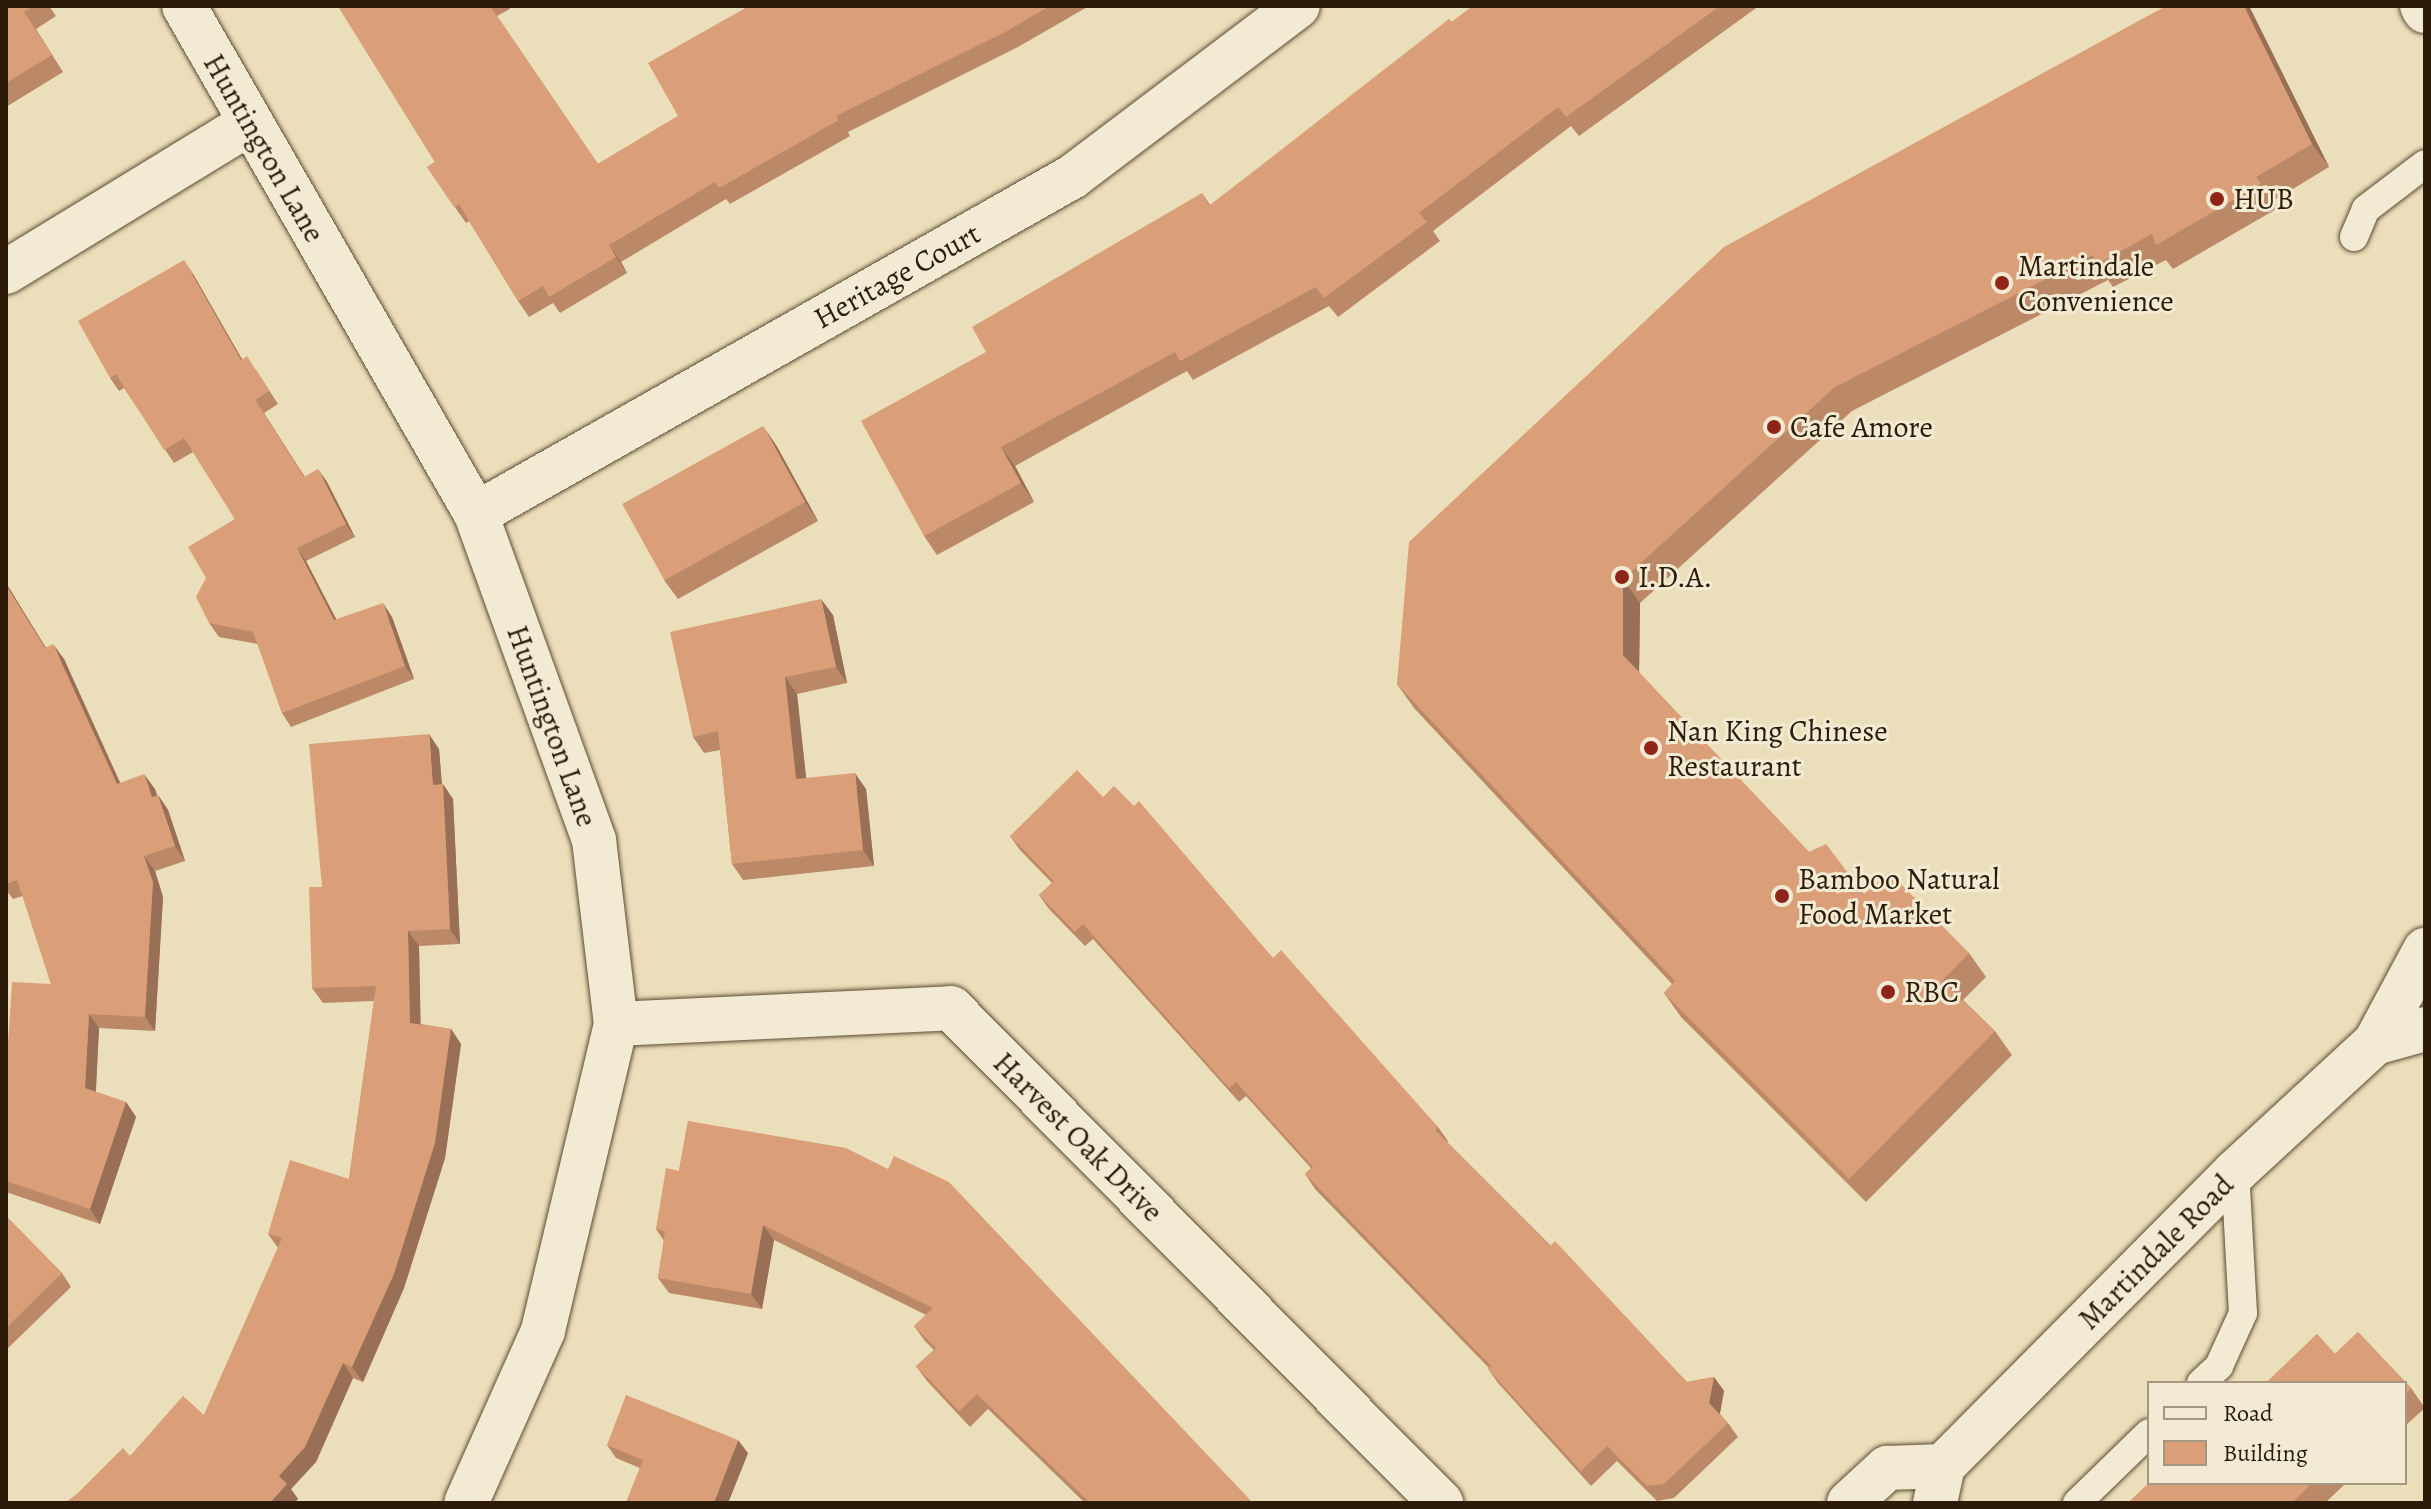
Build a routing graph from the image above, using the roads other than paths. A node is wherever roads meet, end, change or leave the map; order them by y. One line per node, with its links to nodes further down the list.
1 (184, 6): 3 (street, Huntington Lane)
2 (1298, 6): 7 (street, Heritage Court)
3 (248, 124): 6 (street); 7 (street, Huntington Lane)
4 (2425, 164): 5 (lane)
5 (2354, 237)
6 (6, 272)
7 (476, 514): 9 (street, Huntington Lane)
8 (2425, 950): 11 (street, Martindale Road)
9 (616, 1024): 16 (street, Huntington Lane); 17 (street, Harvest Oak Drive)
10 (2425, 1029): 11 (street, Martindale Road)
11 (2375, 1043): 12 (street, Martindale Road)
12 (2235, 1172): 13 (lane); 15 (street, Martindale Road)
13 (2203, 1381)
14 (2147, 1435): 19 (lane)
15 (1939, 1484): 18 (street, Martindale Road)
16 (466, 1503)
17 (1441, 1503)
18 (1849, 1503)
19 (2077, 1503)

